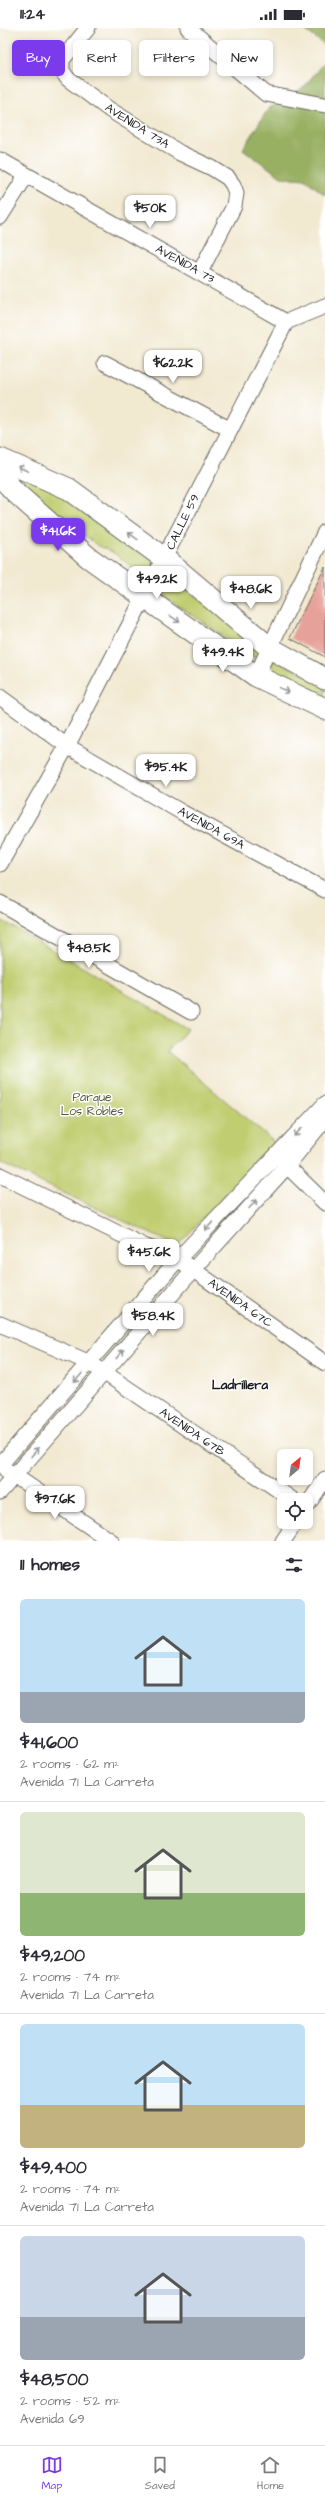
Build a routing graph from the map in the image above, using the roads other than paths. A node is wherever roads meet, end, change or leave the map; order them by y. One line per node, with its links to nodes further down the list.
1 (88, 28): 7 (street, AVENIDA 73A)
2 (188, 28): 3 (street)
3 (325, 105)
4 (0, 160): 5 (street, AVENIDA 73)
5 (26, 176): 6 (street); 7 (street, AVENIDA 73)
6 (0, 217)
7 (200, 272): 9 (street, AVENIDA 73)
8 (325, 306): 9 (street)
9 (286, 322): 11 (street, CALLE 59)
10 (105, 362): 11 (street)
11 (229, 429): 15 (street, CALLE 59)
12 (0, 459): 15 (street, one-way to 12)
13 (0, 476): 16 (street)
14 (325, 532): 17 (street)
15 (164, 559): 16 (street, CALLE 59); 17 (street)
16 (144, 597): 18 (street, one-way to 18); 22 (street, CALLE 59)
17 (270, 648): 18 (street); 19 (street)
18 (256, 676): 21 (street, one-way to 21)
19 (325, 679)
20 (0, 696): 22 (street, AVENIDA 69A)
21 (325, 709)
22 (67, 746): 23 (street, CALLE 59); 24 (street, AVENIDA 69A)
23 (0, 864)
24 (325, 890)
25 (0, 903): 26 (street)
26 (192, 1012)
27 (325, 1104): 29 (street, one-way to 29)
28 (325, 1119): 30 (street)
29 (275, 1155): 30 (street); 33 (street, one-way to 33)
30 (287, 1166): 32 (street); 34 (street, one-way to 30)
31 (0, 1175): 33 (street, AVENIDA 67C)
32 (325, 1203)
33 (178, 1259): 34 (street, AVENIDA 67C); 36 (street)
34 (193, 1270): 37 (street, AVENIDA 67C); 38 (street, one-way to 34)
35 (0, 1324): 36 (street, AVENIDA 67B)
36 (90, 1363): 38 (street, AVENIDA 67B); 39 (street, one-way to 39)
37 (325, 1363)
38 (104, 1373): 40 (street, one-way to 38); 43 (street, AVENIDA 67B)
39 (0, 1466): 40 (street)
40 (14, 1476): 42 (street); 46 (street)
41 (325, 1479): 44 (street)
42 (0, 1492)
43 (283, 1493)
44 (313, 1497)
45 (291, 1529): 47 (street)
46 (111, 1541)
47 (283, 1541)

